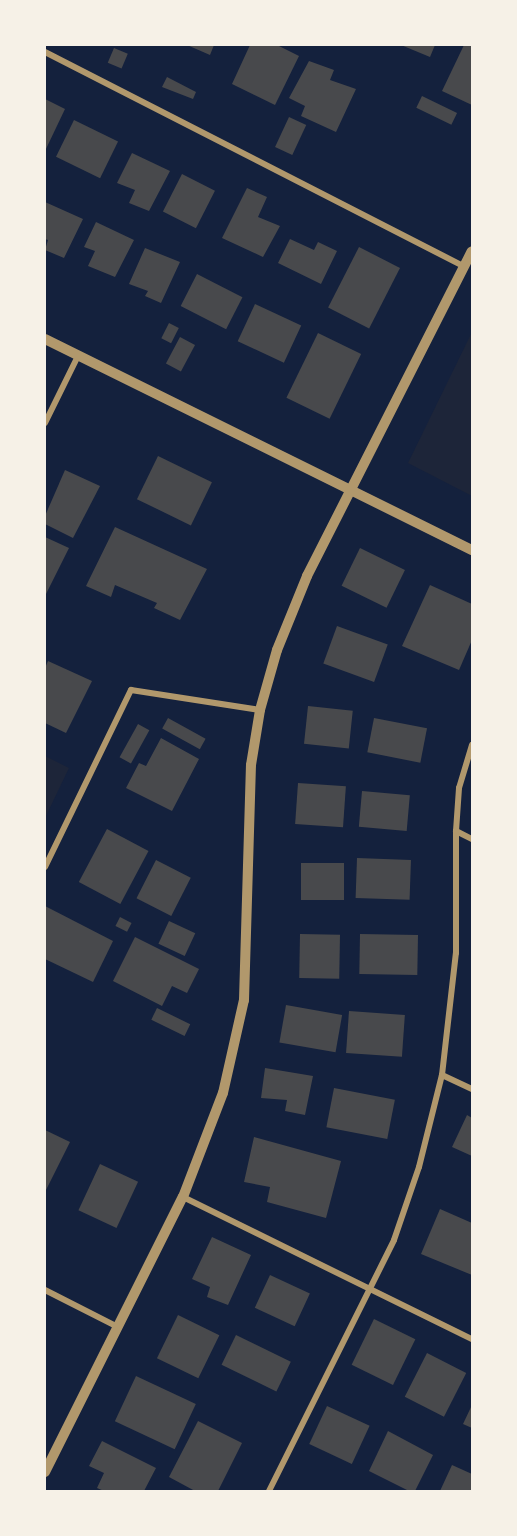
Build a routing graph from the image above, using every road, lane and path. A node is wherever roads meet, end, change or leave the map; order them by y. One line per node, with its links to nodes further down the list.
1 (45, 52): 3 (street)
2 (472, 251): 3 (street)
3 (465, 266): 7 (street)
4 (45, 339): 5 (street)
5 (78, 356): 6 (street); 7 (street)
6 (45, 423)
7 (352, 490): 8 (street); 9 (street)
8 (472, 550)
9 (260, 710): 13 (street); 16 (street)
10 (472, 745): 11 (street)
11 (456, 831): 12 (street); 14 (street)
12 (472, 839)
13 (45, 867)
14 (442, 1075): 15 (street); 17 (street)
15 (472, 1089)
16 (183, 1197): 17 (street); 19 (street)
17 (370, 1289): 20 (street); 22 (street)
18 (45, 1290): 19 (street)
19 (118, 1327): 21 (street)
20 (472, 1339)
21 (45, 1472)
22 (269, 1491)

